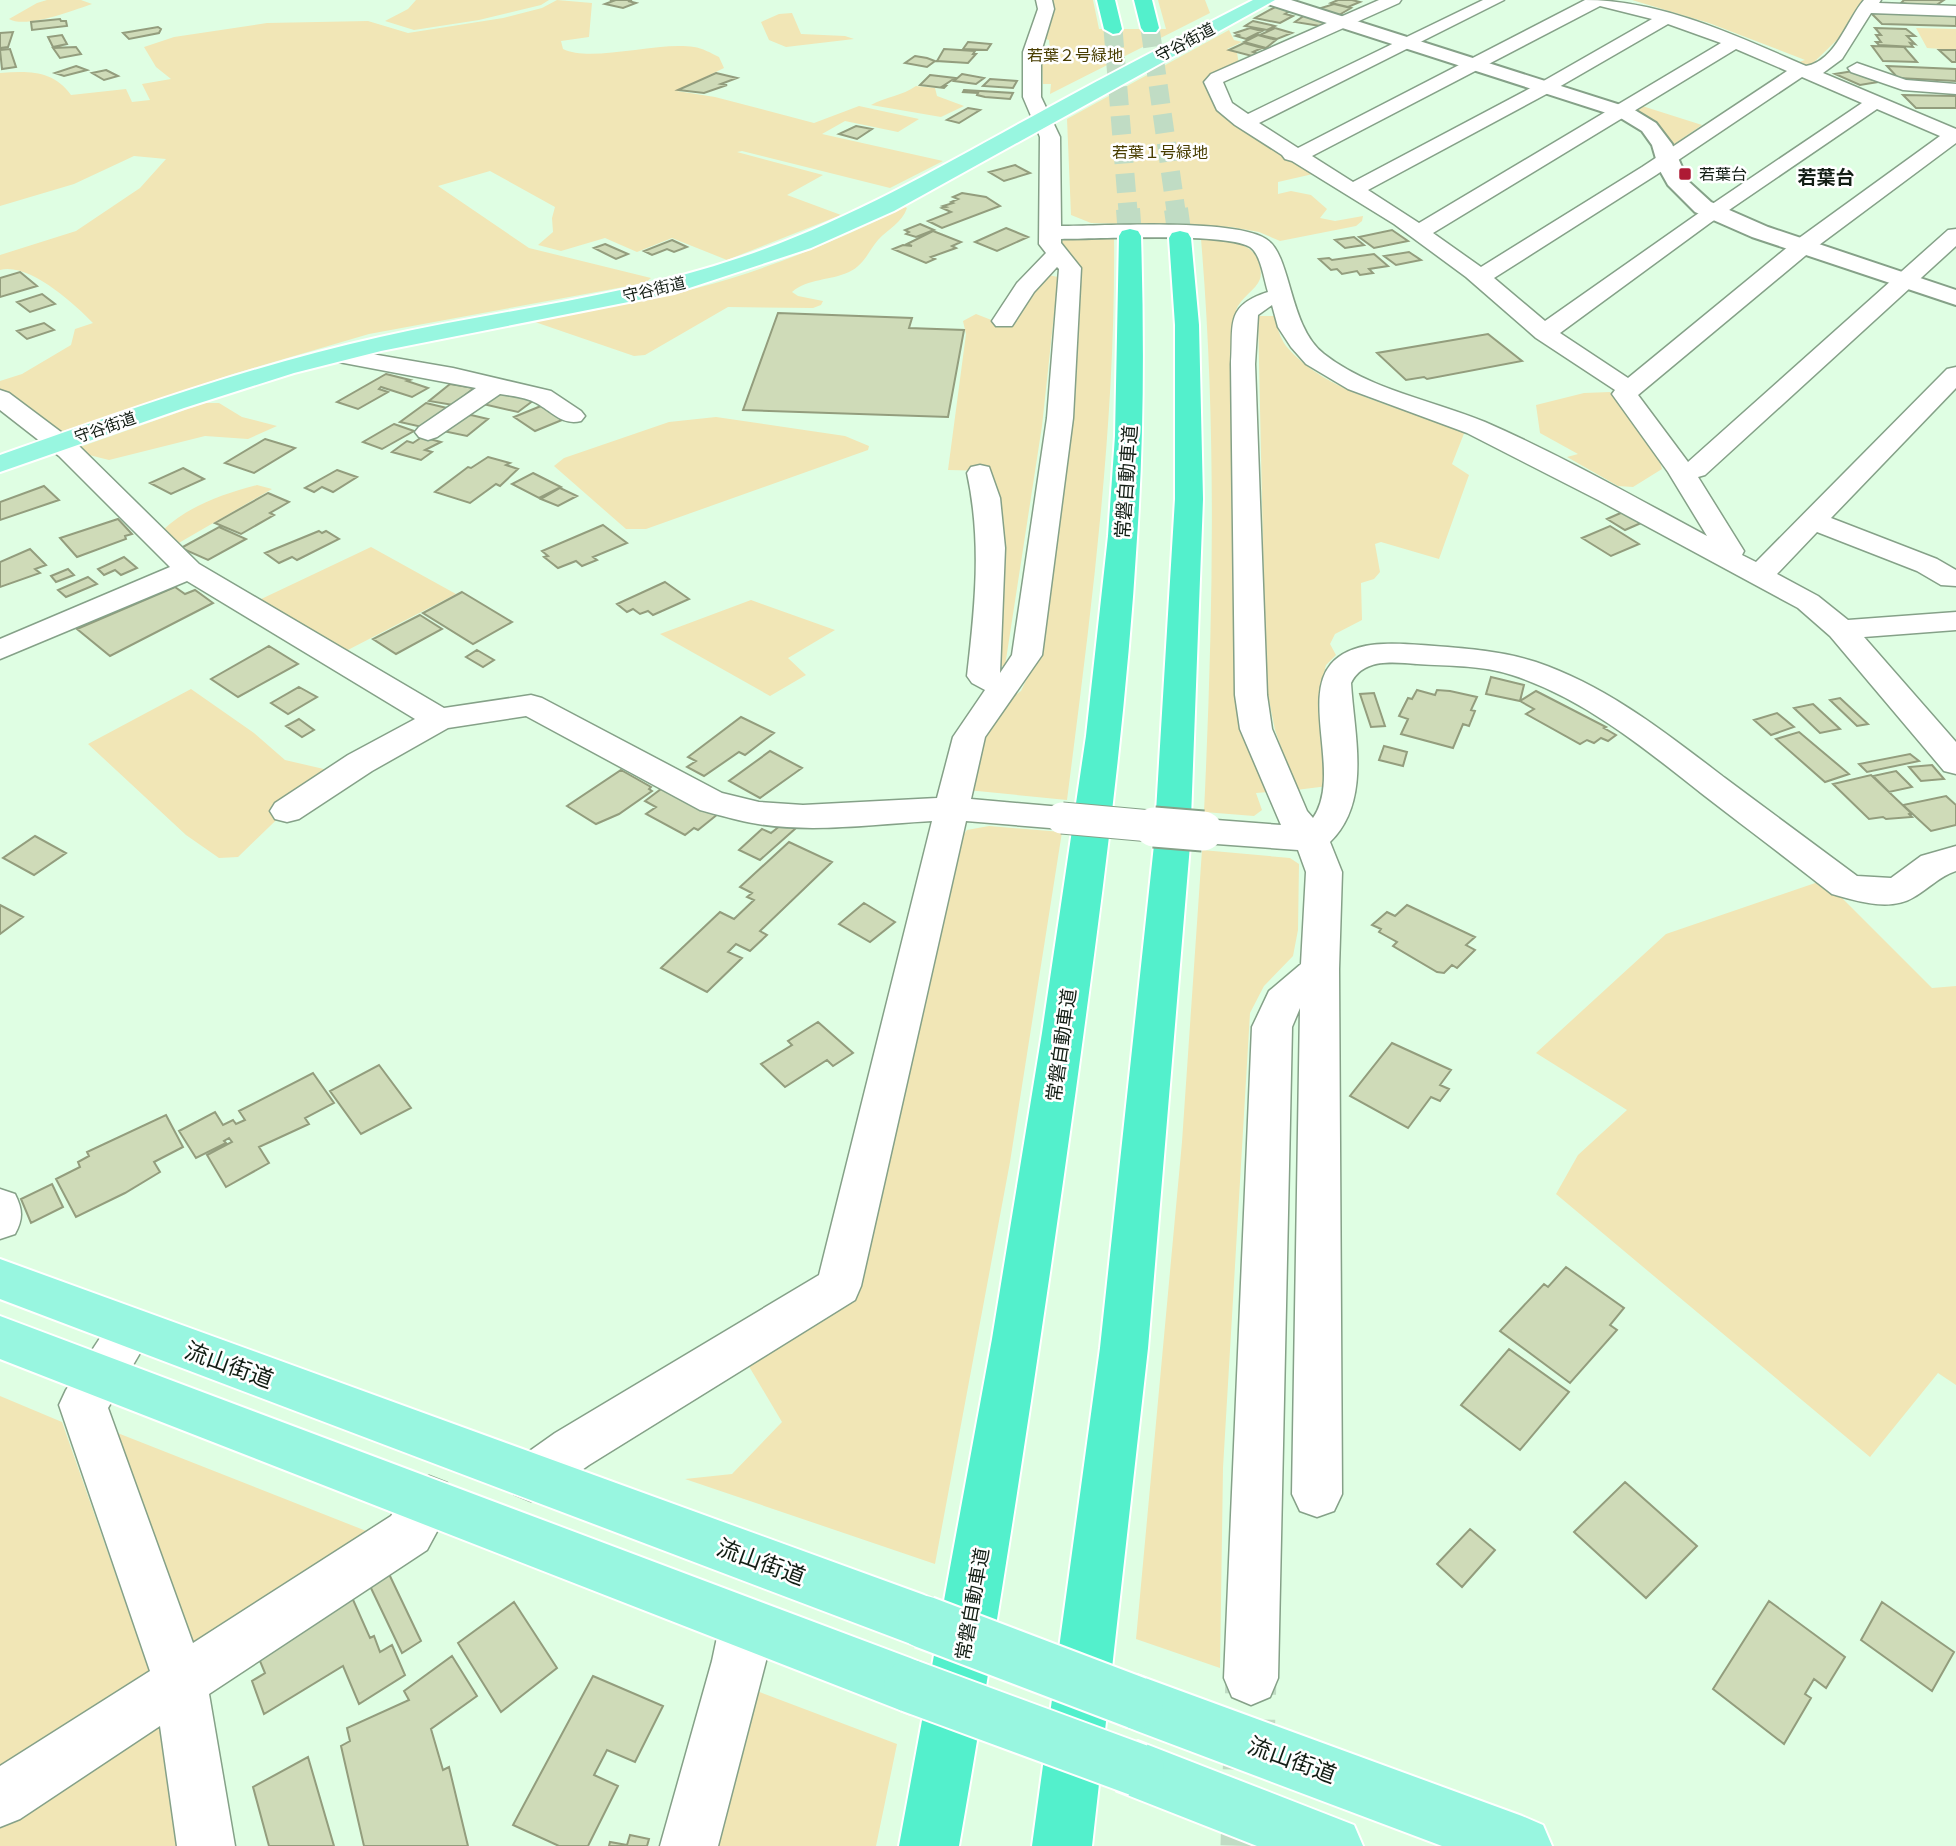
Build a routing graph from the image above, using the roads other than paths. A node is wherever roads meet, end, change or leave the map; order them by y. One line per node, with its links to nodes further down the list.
1 (1044, 0): 24 (street)
2 (1107, 0): 14 (highway)
3 (1143, 0): 13 (highway)
4 (1266, 0): 24 (main road, 守谷街道)
5 (1274, 0): 12 (street)
6 (1393, 0): 12 (street)
7 (1496, 0): 16 (street)
8 (1597, 0): 11 (street); 18 (street)
9 (1869, 4): 10 (street); 17 (street)
10 (1956, 11)
11 (1667, 18): 15 (street); 20 (street)
12 (1345, 22): 16 (street); 25 (street)
13 (1150, 28)
14 (1113, 29)
15 (1735, 42): 19 (street); 23 (street)
16 (1409, 43): 18 (street); 25 (street)
17 (1829, 59): 19 (street); 21 (street)
18 (1475, 64): 20 (street); 27 (street)
19 (1806, 70): 22 (street); 28 (street)
20 (1546, 87): 23 (street); 29 (street)
21 (1956, 89)
22 (1878, 102): 26 (street); 30 (street)
23 (1618, 111): 28 (street); 31 (street)
24 (1043, 118): 35 (street); 43 (main road, 守谷街道)
25 (1242, 121): 27 (street)
26 (1955, 136): 36 (street)
27 (1292, 155): 29 (street)
28 (1667, 158): 30 (street); 37 (street)
29 (1351, 191): 31 (street)
30 (1714, 212): 36 (street); 42 (street)
31 (1417, 233): 37 (street)
32 (1956, 235): 38 (street)
33 (1130, 236): 85 (highway, 常磐自動車道)
34 (1180, 239): 86 (highway)
35 (1054, 242): 39 (street); 41 (street); 62 (street)
36 (1803, 246): 38 (street); 46 (street)
37 (1480, 277): 42 (street)
38 (1903, 280): 40 (street); 52 (street)
39 (1281, 295): 55 (street); 67 (street)
40 (1956, 298)
41 (1004, 321)
42 (1544, 333): 46 (street)
43 (338, 355): 45 (street); 50 (main road, 守谷街道)
44 (1956, 374): 54 (street)
45 (496, 385): 48 (street); 49 (street)
46 (1631, 388): 52 (street)
47 (0, 398): 50 (street)
48 (572, 416)
49 (428, 432)
50 (59, 443): 51 (main road, 守谷街道); 56 (street)
51 (0, 464)
52 (1681, 471): 55 (street)
53 (980, 473): 62 (street)
54 (1814, 521): 57 (street); 58 (street)
55 (1721, 556): 57 (street)
56 (189, 570): 61 (street); 63 (street)
57 (1759, 576): 60 (street)
58 (1954, 579)
59 (1956, 621): 60 (street)
60 (1841, 630): 64 (street)
61 (0, 650)
62 (1004, 688): 65 (street)
63 (439, 719): 65 (street); 66 (street)
64 (1956, 763)
65 (954, 809): 67 (street, bridge); 76 (street)
66 (287, 811)
67 (1312, 839): 68 (street); 69 (street)
68 (1956, 858)
69 (1320, 969): 77 (street); 80 (street)
70 (0, 1207): 71 (street)
71 (0, 1221)
72 (0, 1279): 73 (main road, 流山街道)
73 (131, 1329): 75 (street); 76 (main road, 流山街道)
74 (0, 1337): 75 (main road)
75 (101, 1376): 78 (main road); 81 (street)
76 (531, 1478): 88 (main road, 流山街道, bridge)
77 (1317, 1494)
78 (429, 1500): 79 (main road); 81 (street)
79 (746, 1623): 84 (street); 87 (main road, bridge)
80 (1251, 1678)
81 (180, 1681): 82 (street); 83 (street)
82 (0, 1798)
83 (206, 1846)
84 (689, 1846)
85 (929, 1846)
86 (1062, 1846)
87 (1333, 1846)
88 (1522, 1846)

